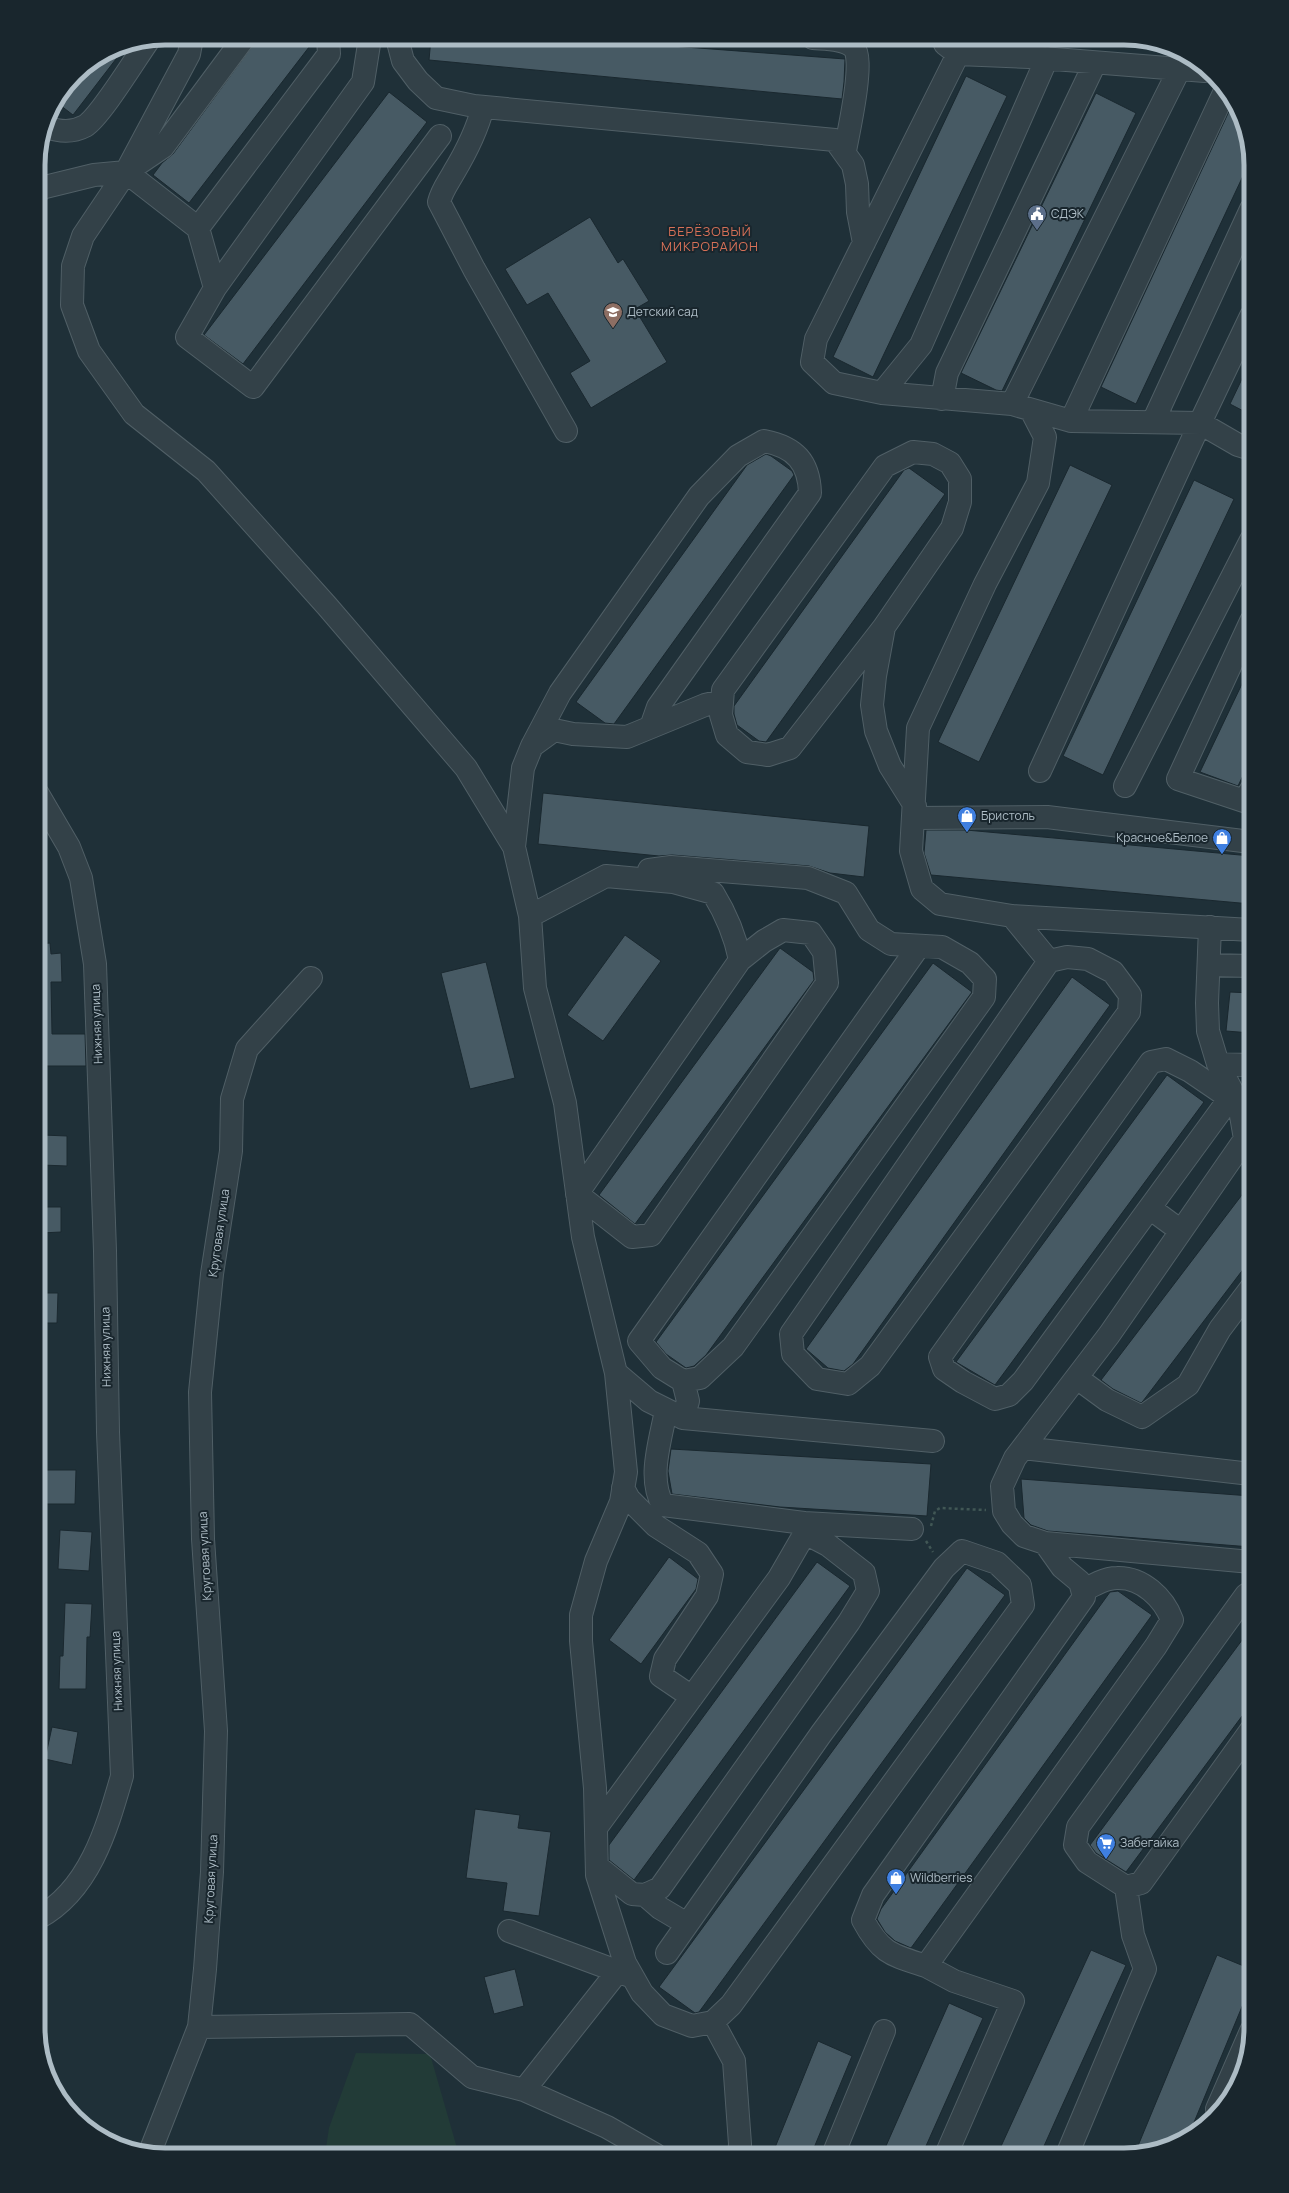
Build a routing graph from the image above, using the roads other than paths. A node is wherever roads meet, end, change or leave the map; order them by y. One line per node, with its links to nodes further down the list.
1 (191, 45): 19 (street)
2 (239, 45): 19 (street)
3 (328, 45): 22 (street)
4 (369, 45): 24 (street)
5 (399, 45): 15 (street)
6 (849, 45): 18 (street)
7 (946, 45): 9 (street)
8 (144, 47): 16 (street)
9 (958, 54): 10 (street); 23 (street)
10 (1046, 58): 11 (street); 26 (street)
11 (1095, 63): 12 (street); 27 (street)
12 (1180, 68): 13 (street); 28 (street)
13 (1197, 70)
14 (1222, 96): 29 (street)
15 (483, 107): 18 (street); 32 (street)
16 (51, 128)
17 (440, 136): 24 (street)
18 (845, 151): 23 (street)
19 (126, 172): 20 (street); 22 (street); 46 (street)
20 (45, 187)
21 (1244, 224): 30 (street)
22 (198, 228): 24 (street)
23 (864, 243): 26 (street)
24 (215, 288)
25 (1244, 331): 31 (street)
26 (882, 393): 27 (street)
27 (942, 399): 28 (street)
28 (1021, 407): 29 (street); 44 (street)
29 (1071, 422): 30 (street)
30 (1153, 422): 31 (street)
31 (1200, 423): 33 (street); 40 (street)
32 (566, 431)
33 (1244, 447)
34 (1244, 554): 41 (street)
35 (884, 627): 37 (street); 37 (street); 44 (street)
36 (1244, 636): 42 (street)
37 (722, 701): 38 (street)
38 (651, 726): 39 (street); 39 (street)
39 (532, 746): 46 (street)
40 (1040, 771)
41 (1125, 786)
42 (1244, 801)
43 (45, 806): 87 (street, Нижняя улица)
44 (915, 812): 45 (street); 49 (street)
45 (1244, 841)
46 (514, 847): 48 (street)
47 (606, 876): 48 (street); 52 (street); 53 (street)
48 (530, 916): 63 (street)
49 (1012, 916): 50 (street); 54 (street)
50 (1210, 927): 51 (street); 55 (street)
51 (1244, 929)
52 (919, 946): 69 (street); 69 (street)
53 (740, 960): 63 (street); 63 (street)
54 (1049, 961): 54 (street)
55 (1209, 965): 56 (street); 58 (street)
56 (1244, 966)
57 (311, 978): 94 (street, Круговая улица)
58 (1218, 1064): 59 (street); 60 (street)
59 (1244, 1065)
60 (1241, 1111): 61 (street); 64 (street); 64 (street)
61 (1244, 1132)
62 (1244, 1140): 65 (street)
63 (577, 1194): 67 (street)
64 (1151, 1209): 65 (street)
65 (1181, 1231): 68 (street)
66 (1244, 1297): 68 (street)
67 (616, 1373): 70 (street); 74 (street)
68 (1077, 1378): 72 (street)
69 (683, 1381): 70 (street)
70 (674, 1414): 71 (street); 75 (street)
71 (933, 1441)
72 (1023, 1448): 73 (street); 77 (street)
73 (1244, 1473)
74 (623, 1488): 81 (street); 83 (street)
75 (804, 1528): 76 (street); 81 (street); 86 (street)
76 (920, 1535)
77 (1045, 1543): 78 (street); 79 (street)
78 (1244, 1561)
79 (1082, 1591): 91 (street); 91 (street)
80 (1244, 1598): 85 (street)
81 (692, 1697): 83 (street)
82 (1244, 1740): 85 (street)
83 (596, 1828): 84 (street)
84 (597, 1866): 86 (street); 92 (street)
85 (1126, 1887): 104 (street)
86 (645, 1895): 88 (street)
87 (45, 1913)
88 (687, 1924): 90 (street); 93 (street)
89 (509, 1931): 92 (street)
90 (667, 1953)
91 (926, 1966): 103 (street)
92 (625, 1974): 93 (street); 97 (street)
93 (713, 2022): 101 (street)
94 (199, 2027): 97 (street); 99 (street, Круговая улица)
95 (884, 2031): 102 (street)
96 (1241, 2053): 98 (street)
97 (524, 2090): 100 (street)
98 (1222, 2097)
99 (152, 2147)
100 (644, 2148)
101 (740, 2148)
102 (836, 2148)
103 (949, 2148)
104 (1070, 2148)

